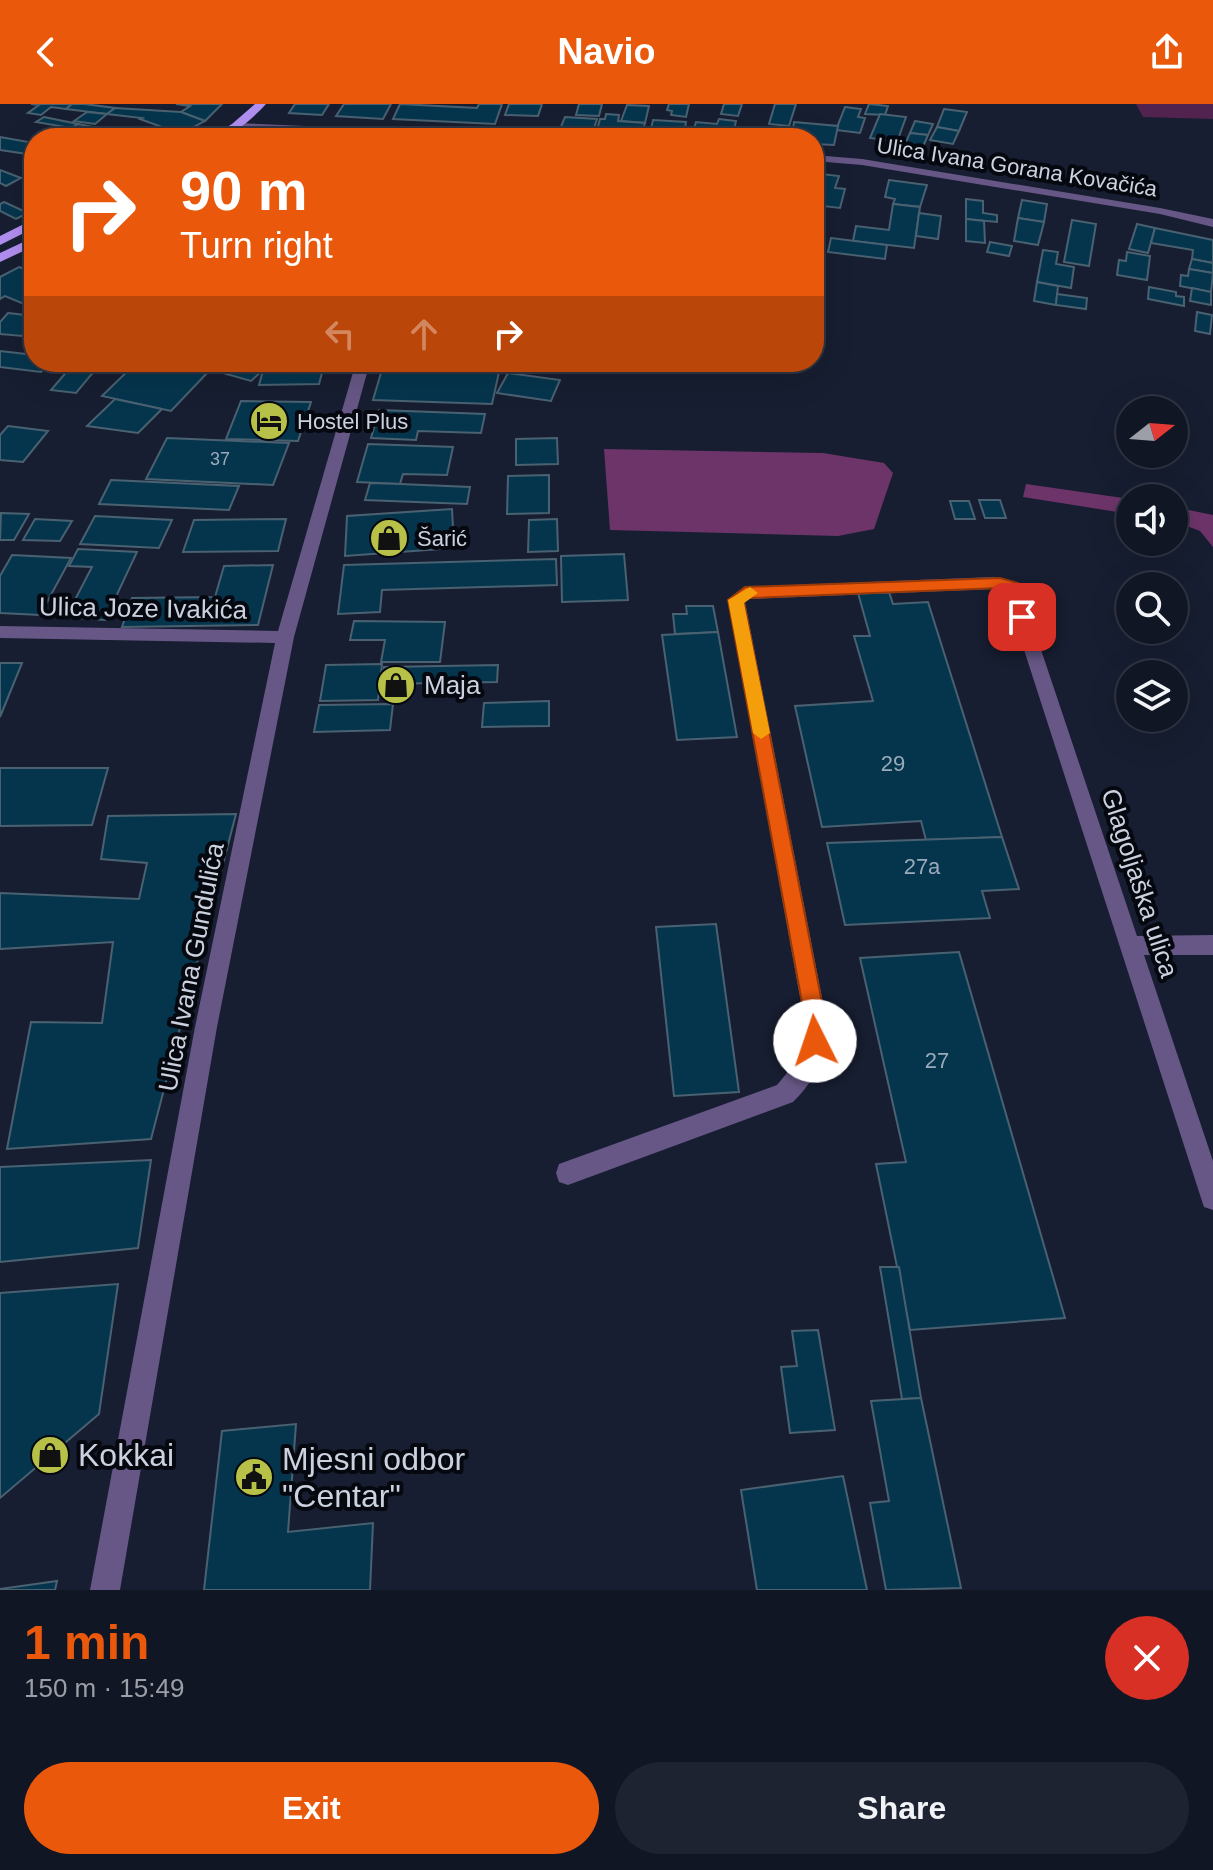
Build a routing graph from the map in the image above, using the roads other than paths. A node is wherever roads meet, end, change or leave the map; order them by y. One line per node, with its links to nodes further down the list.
1 (261, 104): 2 (main road)
2 (236, 126): 3 (main road); 4 (street)
3 (232, 128)
4 (274, 128)
5 (824, 159): 6 (street, Ulica Ivana Gorana Kovačića)
6 (1213, 223)
7 (24, 228): 8 (main road)
8 (0, 241)
9 (24, 246): 10 (main road)
10 (0, 258)
11 (360, 372): 13 (street, Ulica Ivana Gundulića)
12 (0, 632): 13 (street, Ulica Joze Ivakića)
13 (285, 637): 18 (street, Ulica Ivana Gundulića)
14 (1213, 945): 15 (street)
15 (1131, 946): 16 (street, Glagoljaška ulica); 17 (street, Glagoljaška ulica)
16 (568, 1173)
17 (1213, 1198)
18 (105, 1590)

